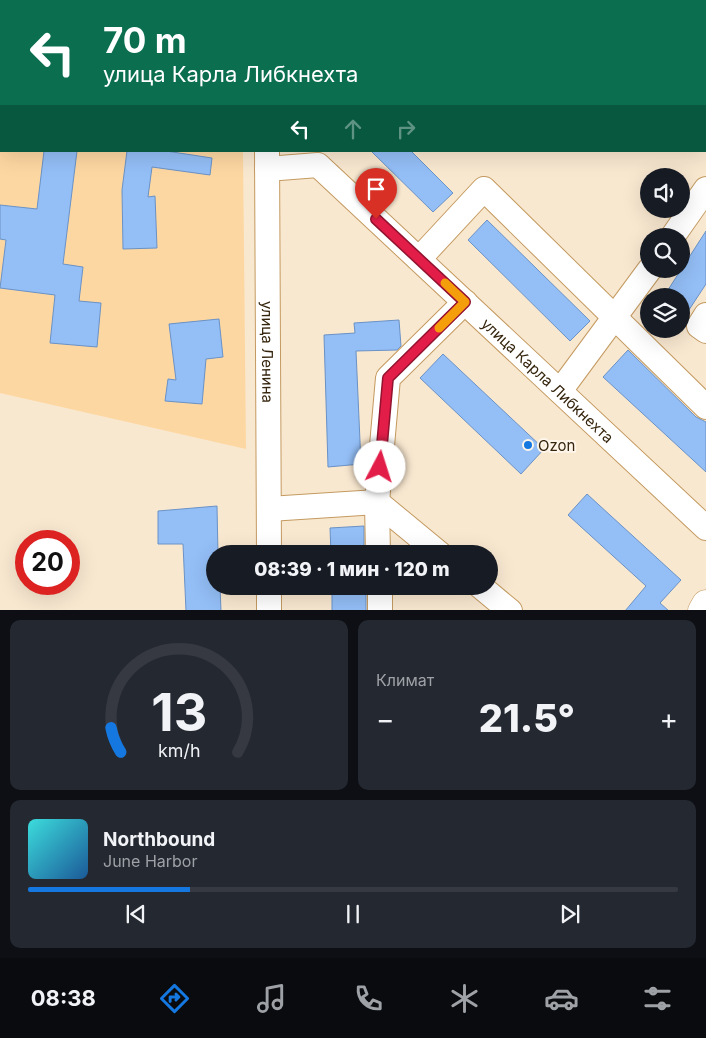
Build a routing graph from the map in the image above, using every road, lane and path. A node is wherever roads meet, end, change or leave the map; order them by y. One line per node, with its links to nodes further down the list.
1 (267, 160): 4 (street, улица Карла Либкнехта); 13 (street, улица Ленина)
2 (706, 189): 3 (street)
3 (679, 228)
4 (419, 259): 6 (street, улица Карла Либкнехта); 8 (street)
5 (644, 278): 8 (street)
6 (465, 302): 10 (street, улица Карла Либкнехта); 12 (street)
7 (706, 316): 9 (street)
8 (614, 319): 10 (street); 11 (street)
9 (706, 331)
10 (560, 391): 14 (street, улица Карла Либкнехта)
11 (706, 407)
12 (376, 502): 13 (street); 16 (street); 17 (street)
13 (269, 509): 15 (street, улица Ленина)
14 (706, 528)
15 (269, 545)
16 (378, 545)
17 (429, 545)
18 (269, 595): 22 (street)
19 (380, 595): 23 (street)
20 (491, 595): 24 (street)
21 (706, 604): 25 (main road)
22 (270, 610)
23 (380, 610)
24 (510, 610)
25 (702, 610)

